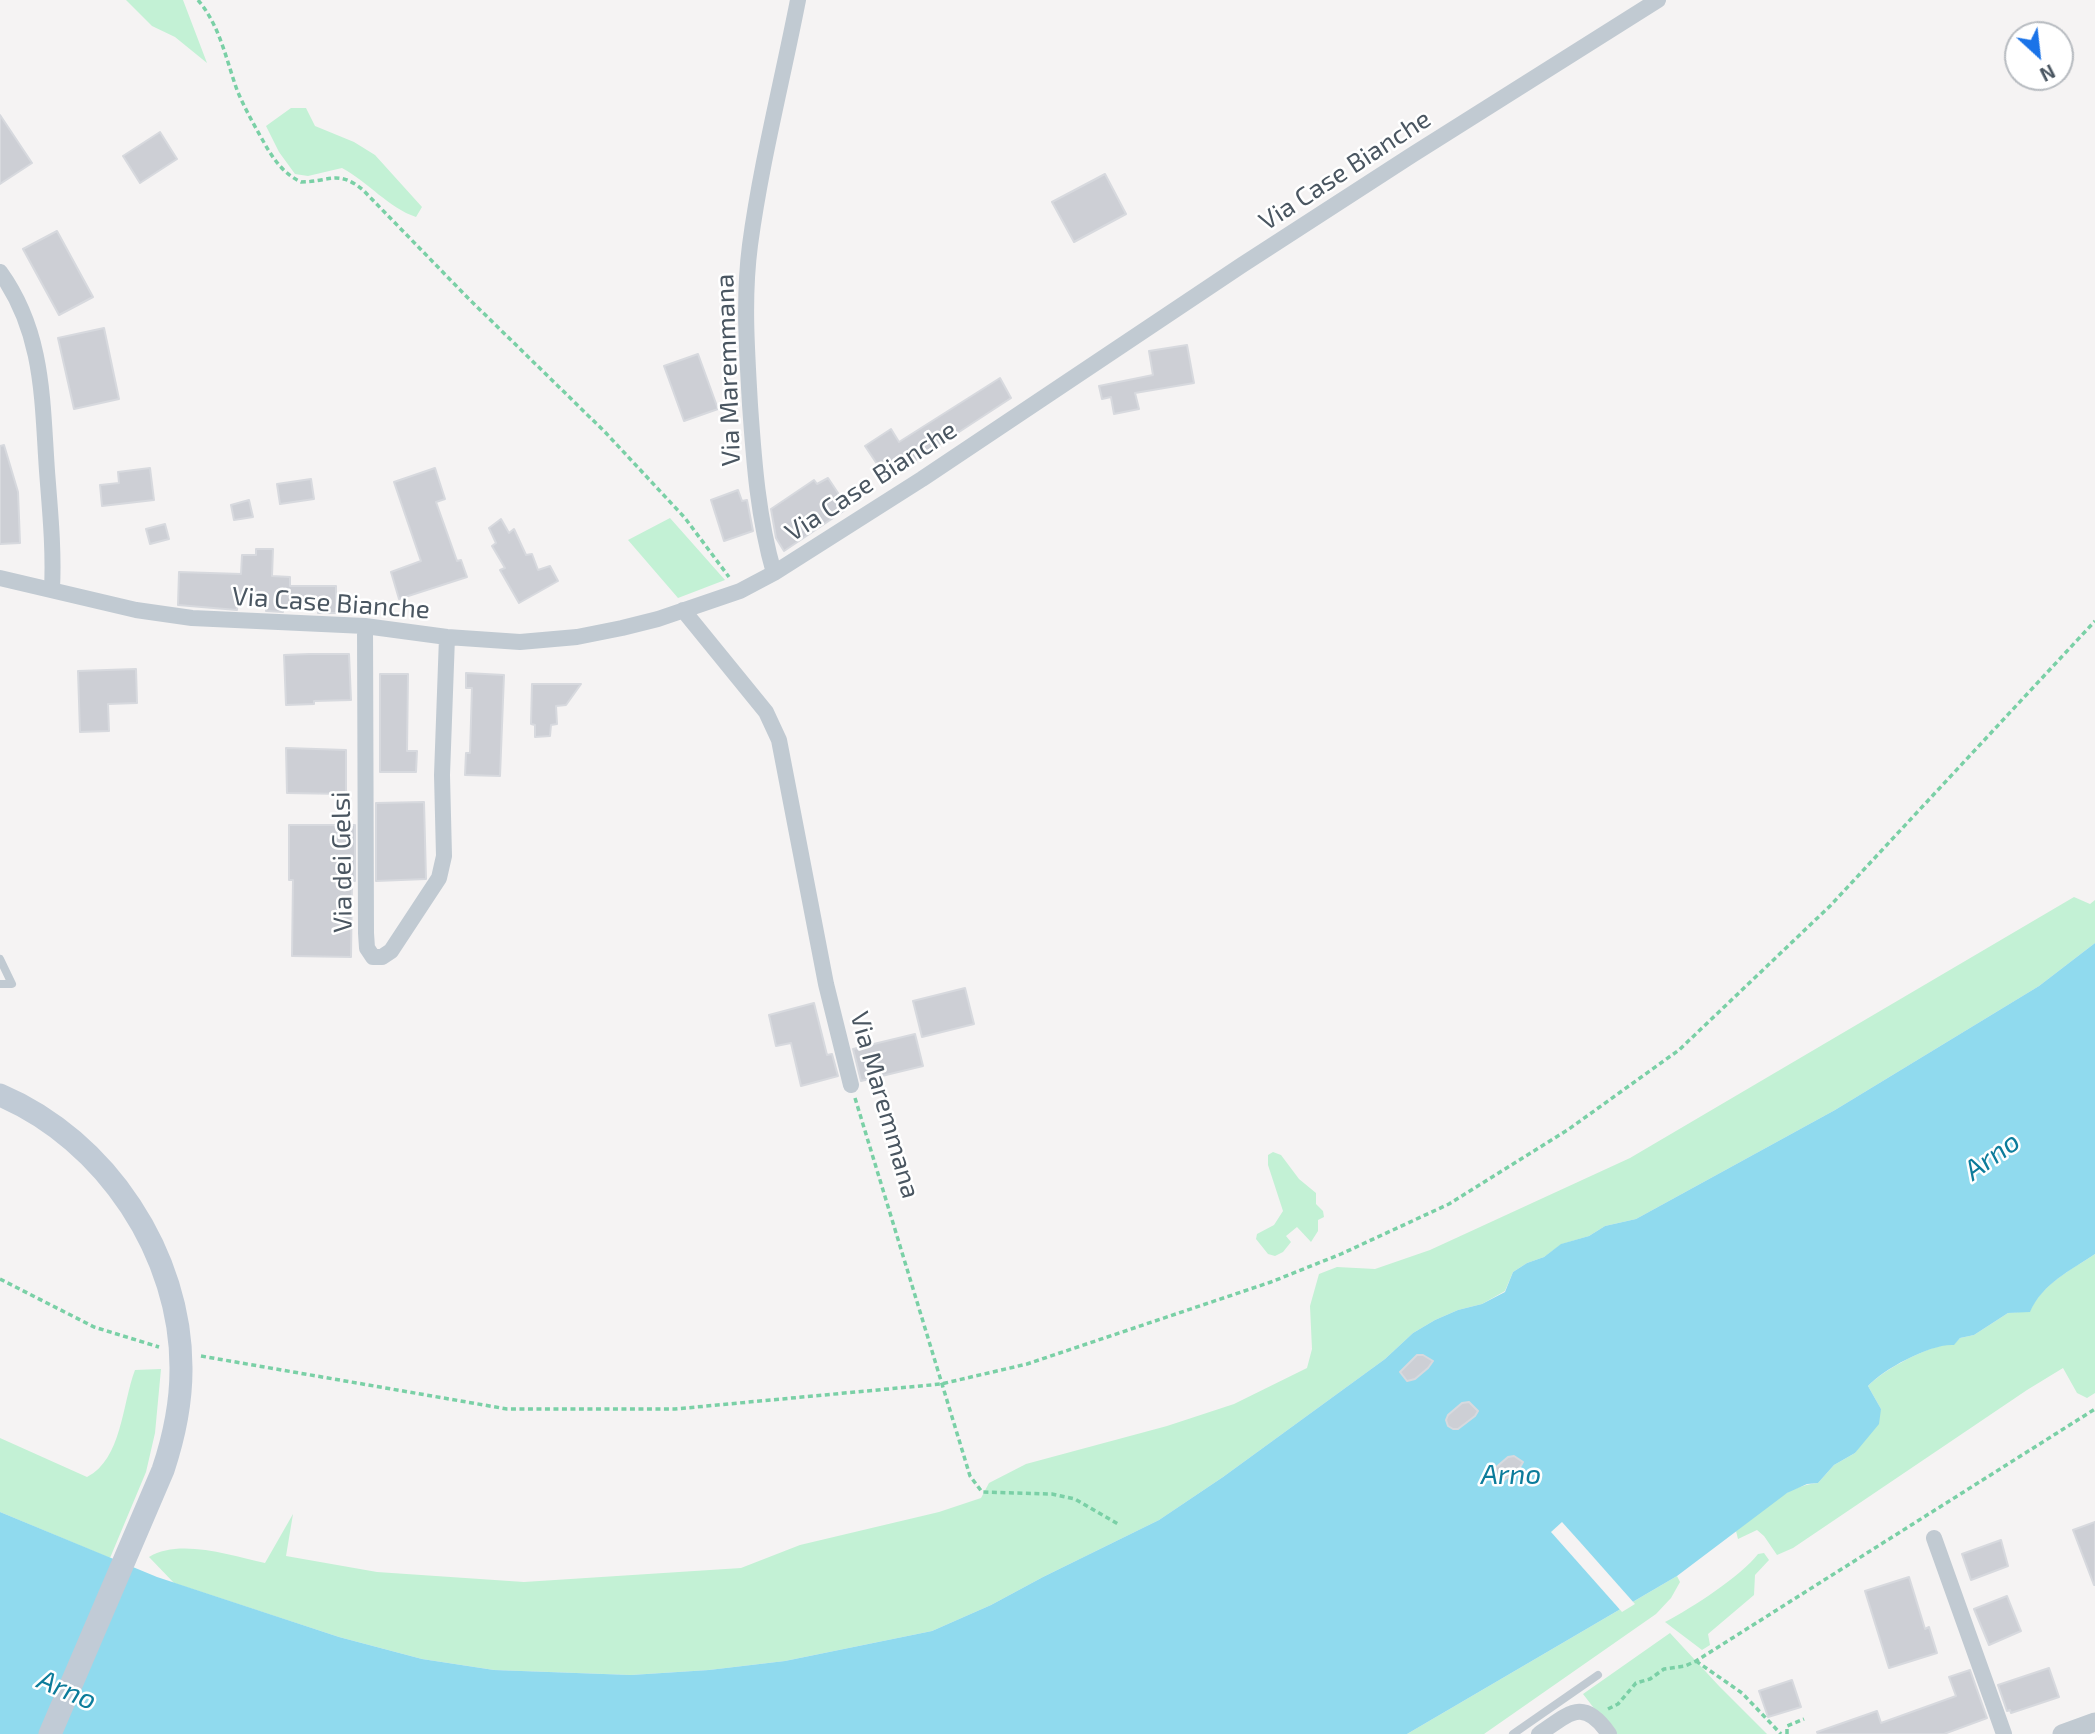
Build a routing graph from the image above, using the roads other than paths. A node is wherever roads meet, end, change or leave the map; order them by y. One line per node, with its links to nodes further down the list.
1 (798, 0): 4 (street, Via Maremmana)
2 (1658, 0): 4 (street, Via Case Bianche)
3 (0, 272): 6 (street)
4 (774, 573): 7 (street, Via Case Bianche)
5 (0, 578): 6 (street, Via Case Bianche)
6 (51, 589): 8 (street, Via Case Bianche)
7 (683, 610): 9 (street, Via Case Bianche); 12 (street, Via Maremmana)
8 (365, 626): 9 (street, Via Case Bianche); 9 (street, Via dei Gelsi)
9 (447, 637)
10 (0, 959): 11 (lane)
11 (0, 984)
12 (851, 1085)
13 (0, 1095): 17 (main road)
14 (1934, 1538): 21 (street)
15 (1598, 1675): 18 (lane)
16 (2095, 1722): 22 (street)
17 (50, 1734)
18 (1513, 1734)
19 (1539, 1734): 20 (street)
20 (1609, 1734)
21 (2004, 1734)
22 (2062, 1734)

